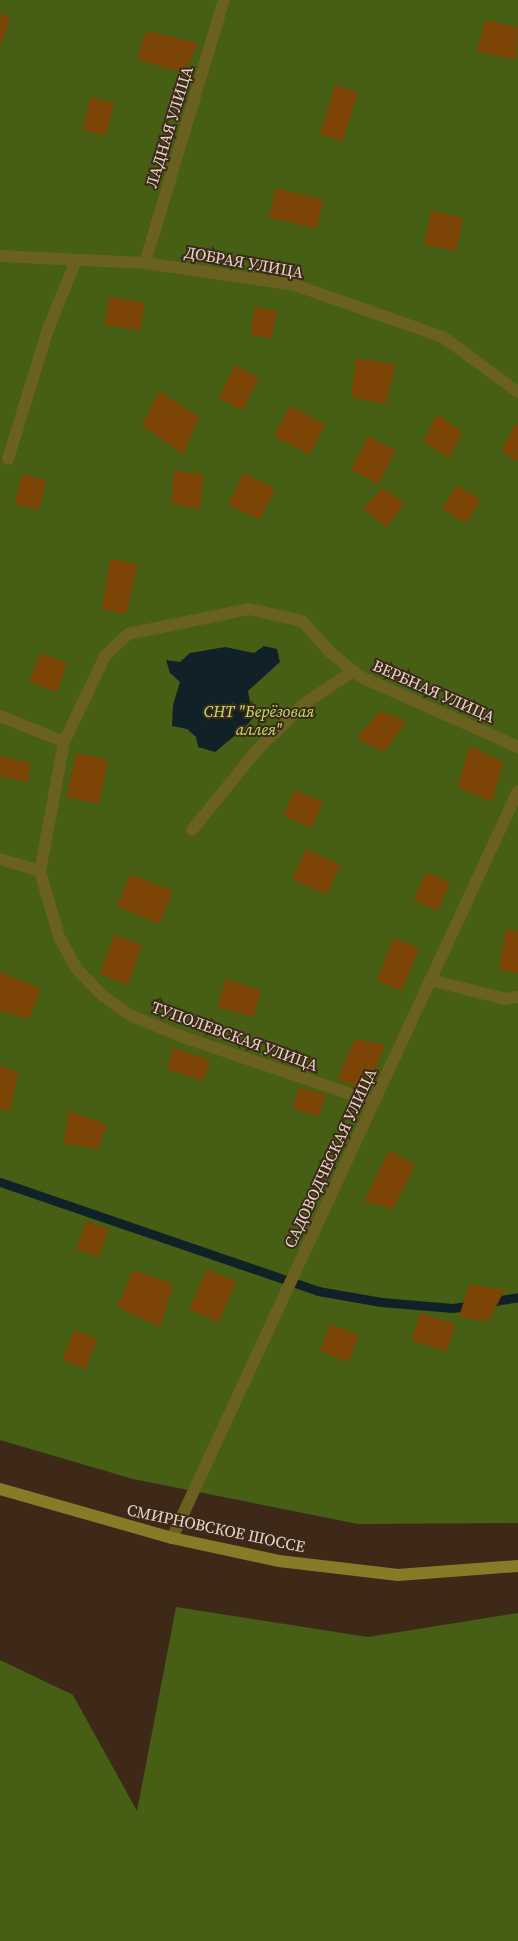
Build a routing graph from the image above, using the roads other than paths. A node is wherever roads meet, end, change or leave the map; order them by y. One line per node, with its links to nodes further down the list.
1 (224, 0): 4 (lane, ЛАДНАЯ УЛИЦА)
2 (0, 256): 3 (lane, ДОБРАЯ УЛИЦА)
3 (76, 260): 4 (lane, ДОБРАЯ УЛИЦА); 6 (lane)
4 (145, 263): 5 (lane, ДОБРАЯ УЛИЦА)
5 (518, 392)
6 (8, 459)
7 (353, 671): 9 (lane, ВЕРБНАЯ УЛИЦА); 10 (lane, ВЕРБНАЯ УЛИЦА); 12 (lane)
8 (0, 716): 9 (lane)
9 (64, 742): 14 (lane, ТУПОЛЕВСКАЯ УЛИЦА)
10 (518, 747)
11 (518, 793): 15 (lane, САДОВОДЧЕСКАЯ УЛИЦА)
12 (192, 830)
13 (0, 859): 14 (lane)
14 (40, 871): 17 (lane, ТУПОЛЕВСКАЯ УЛИЦА)
15 (430, 980): 16 (lane); 17 (lane, САДОВОДЧЕСКАЯ УЛИЦА)
16 (518, 997)
17 (374, 1102): 19 (lane, САДОВОДЧЕСКАЯ УЛИЦА)
18 (0, 1490): 19 (main road, СМИРНОВСКОЕ ШОССЕ)
19 (172, 1538): 20 (main road, СМИРНОВСКОЕ ШОССЕ)
20 (518, 1566)

